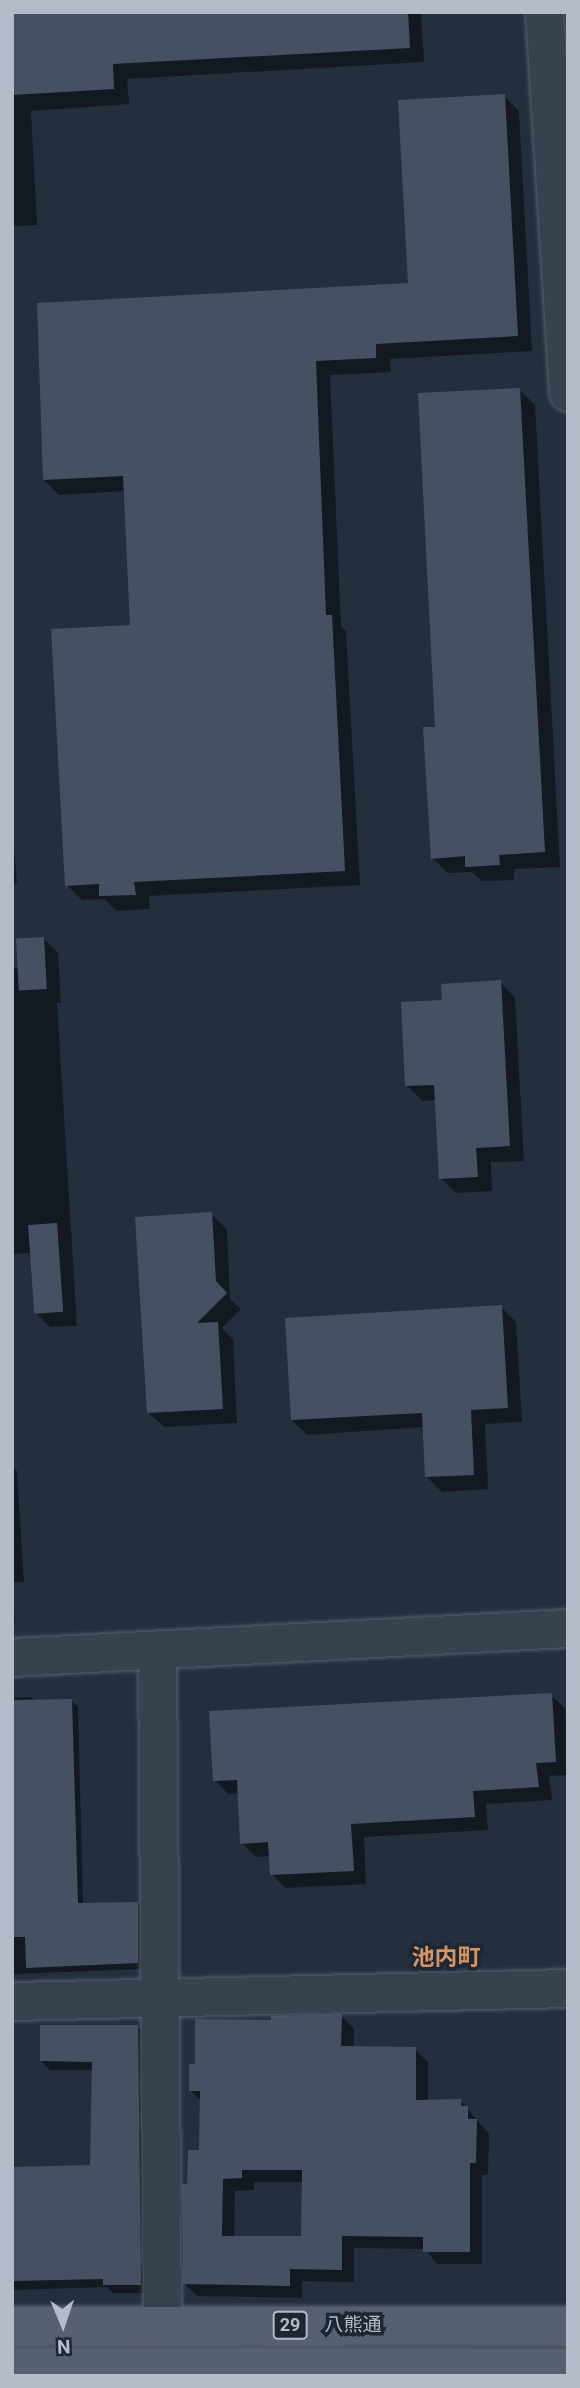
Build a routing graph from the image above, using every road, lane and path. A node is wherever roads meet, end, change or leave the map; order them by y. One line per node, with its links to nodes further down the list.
1 (544, 12): 2 (street)
2 (568, 392)
3 (568, 1628): 4 (street)
4 (157, 1650): 5 (street); 7 (street)
5 (12, 1657)
6 (568, 1988): 7 (street)
7 (160, 1997): 8 (street); 9 (street)
8 (12, 2001)
9 (162, 2325): 10 (main road, 八熊通 / 29); 11 (main road, 八熊通 / 29)
10 (12, 2326)
11 (568, 2326)
12 (12, 2367): 13 (main road, 29)
13 (568, 2368)

